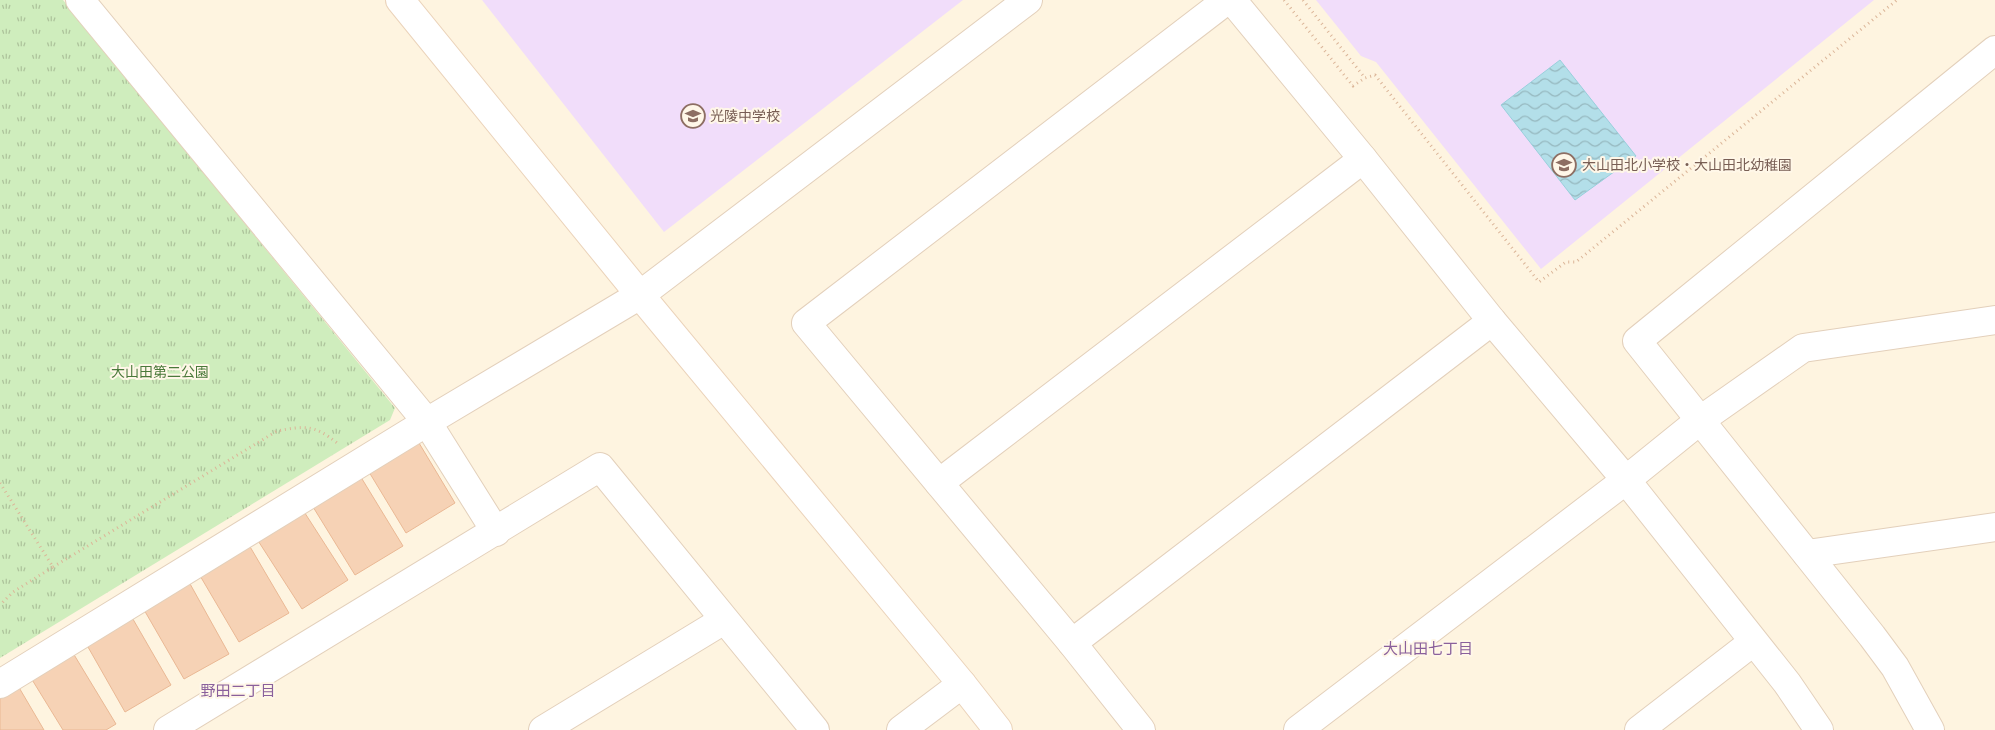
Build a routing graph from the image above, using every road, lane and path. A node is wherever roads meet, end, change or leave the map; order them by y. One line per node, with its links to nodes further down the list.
1 (80, 0): 16 (street)
2 (400, 0): 12 (street)
3 (1028, 0): 12 (street)
4 (1227, 0): 20 (street)
5 (1232, 0): 11 (street)
6 (1284, 0): 10 (path)
7 (1303, 0): 10 (path)
8 (1897, 0): 10 (path)
9 (1995, 50): 15 (street)
10 (1364, 78)
11 (1363, 159): 13 (street); 20 (street)
12 (640, 295): 16 (street); 30 (street)
13 (1492, 320): 18 (street); 28 (street)
14 (1995, 320): 15 (street)
15 (1699, 421): 18 (street); 23 (street)
16 (427, 422): 17 (street); 22 (street)
17 (355, 467): 24 (path); 29 (street)
18 (1626, 480): 27 (street); 37 (street)
19 (0, 483): 24 (path)
20 (939, 483): 28 (street)
21 (1995, 527): 23 (street)
22 (496, 532): 26 (street); 31 (street)
23 (1807, 554): 40 (street)
24 (53, 567): 25 (path)
25 (0, 605)
26 (724, 620): 32 (street); 33 (street)
27 (1753, 642): 38 (street); 39 (street)
28 (1072, 643): 36 (street)
29 (0, 684)
30 (962, 684): 34 (street); 35 (street)
31 (168, 730)
32 (543, 730)
33 (815, 730)
34 (901, 730)
35 (998, 730)
36 (1141, 730)
37 (1298, 730)
38 (1639, 730)
39 (1819, 730)
40 (1930, 730)

